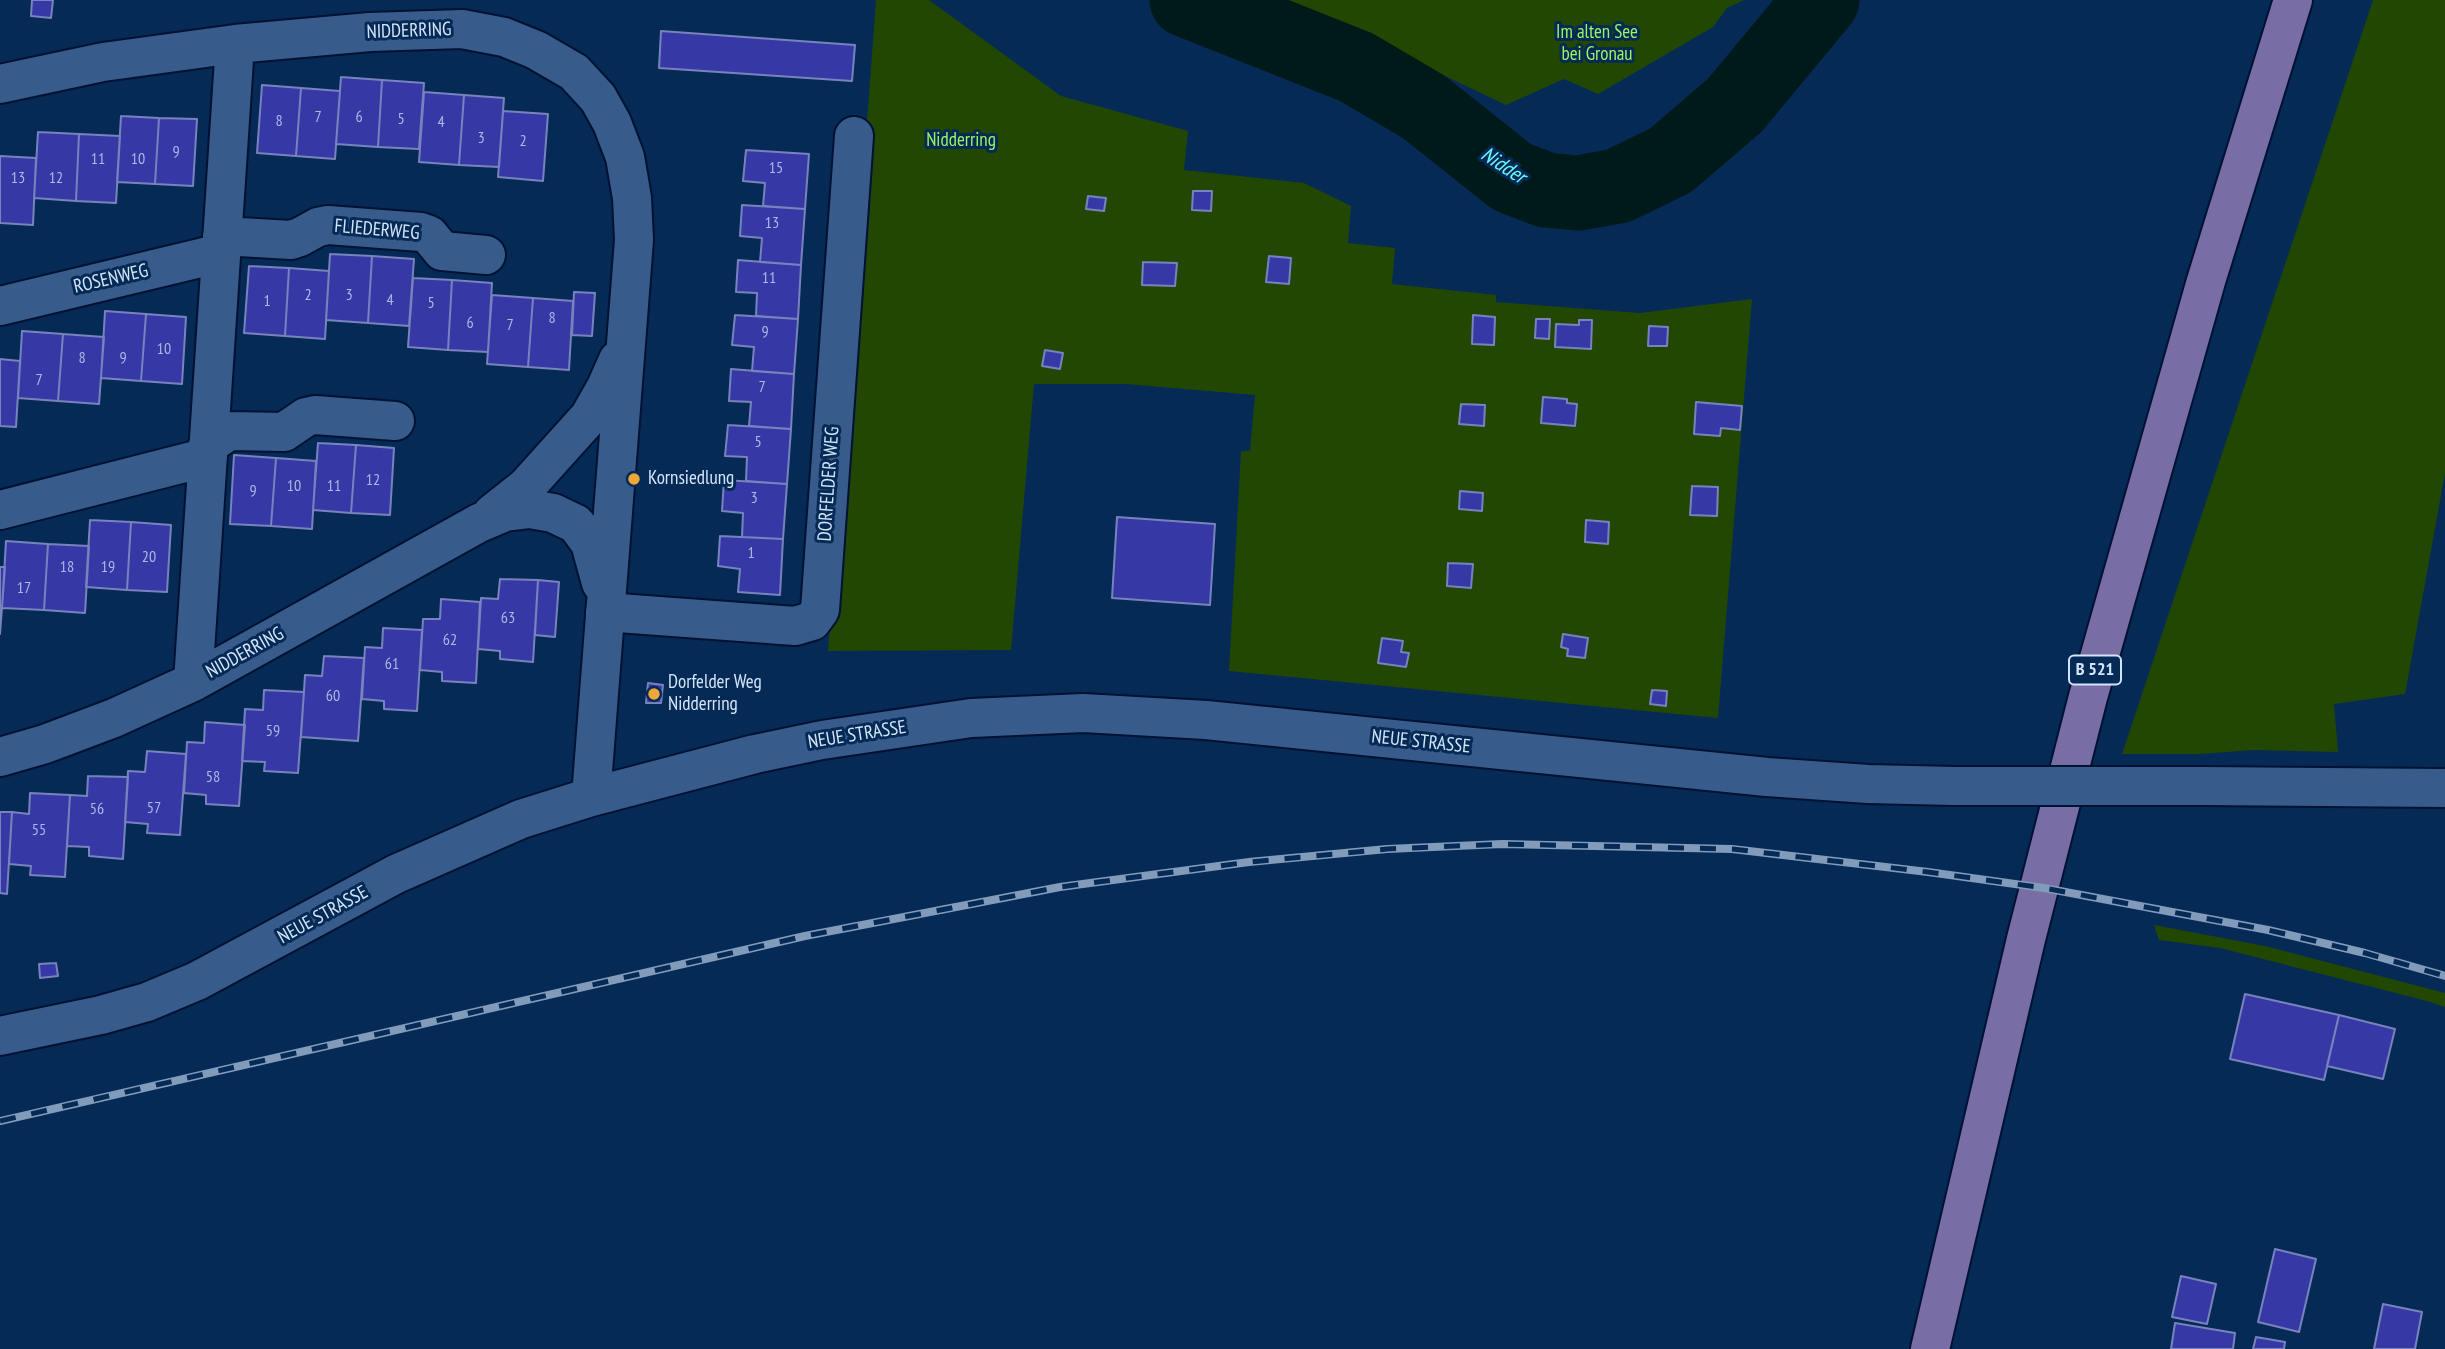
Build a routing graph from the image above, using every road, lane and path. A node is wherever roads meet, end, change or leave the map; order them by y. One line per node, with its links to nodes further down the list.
1 (2293, 0): 19 (main road, B 521)
2 (235, 44): 3 (street, NIDDERRING); 5 (street); 8 (street, NIDDERRING)
3 (0, 83)
4 (854, 136): 13 (street, DORFELDER WEG)
5 (222, 245): 6 (street, FLIEDERWEG); 7 (street, ROSENWEG); 10 (street)
6 (486, 255)
7 (0, 306)
8 (628, 337): 12 (street, NIDDERRING); 13 (street, NIDDERRING)
9 (395, 421): 10 (street)
10 (208, 451): 11 (street); 14 (street)
11 (0, 510)
12 (479, 523): 13 (street, NIDDERRING); 14 (street, NIDDERRING)
13 (605, 612): 17 (street, NIDDERRING)
14 (192, 682): 15 (street, NIDDERRING)
15 (0, 757)
16 (2428, 788): 17 (street, NEUE STRASSE, bridge)
17 (591, 797): 18 (street, NEUE STRASSE)
18 (0, 1036)
19 (1930, 1349)

